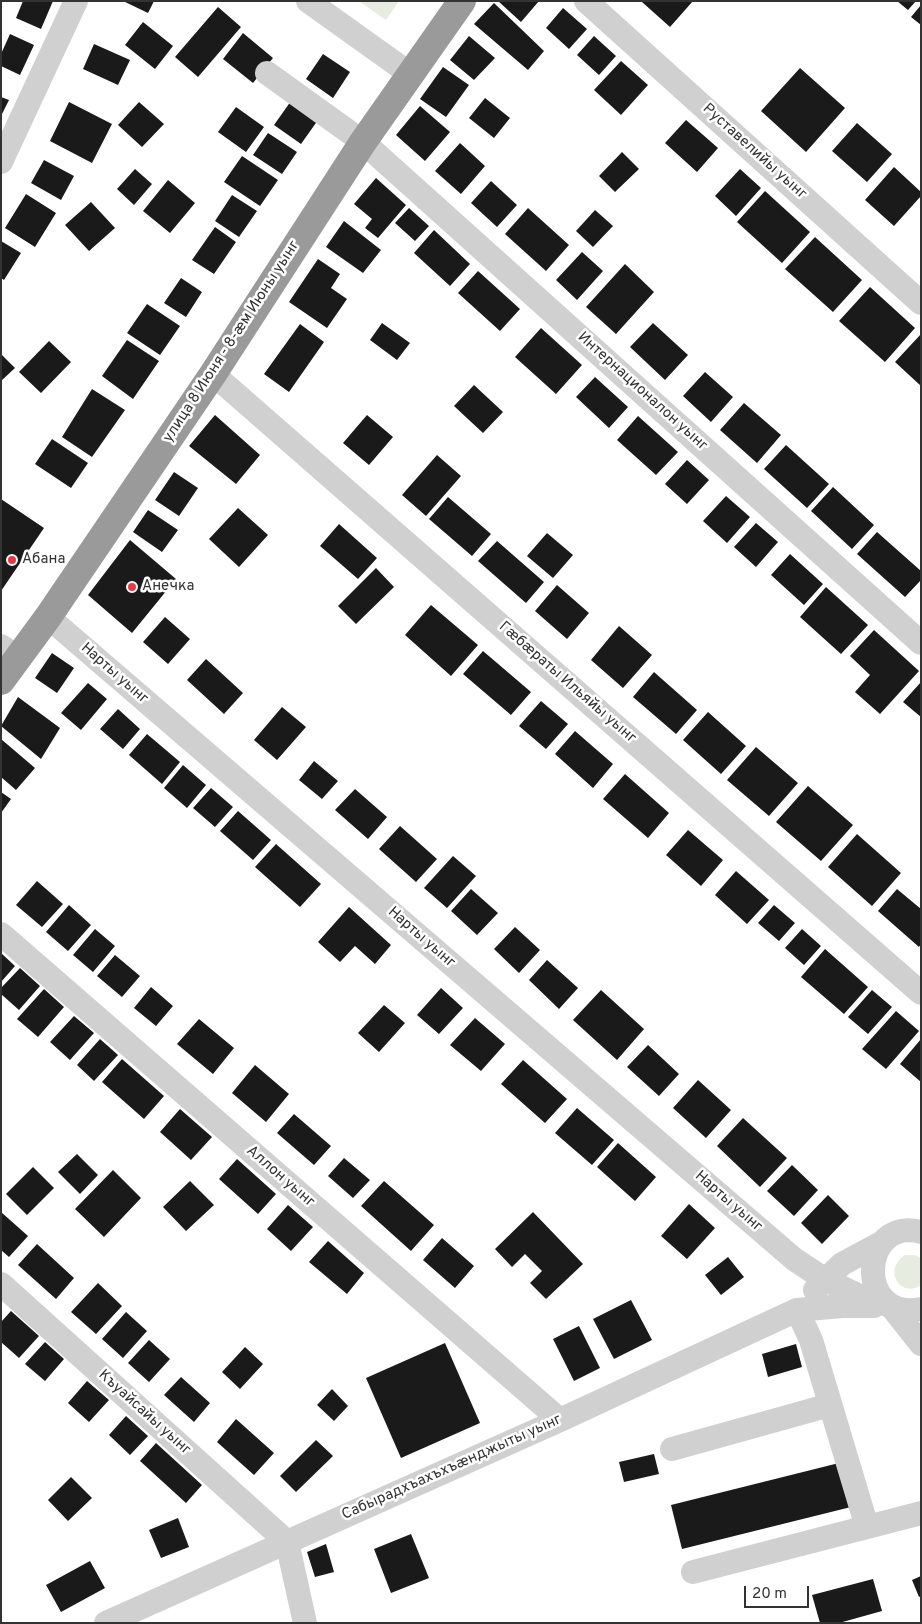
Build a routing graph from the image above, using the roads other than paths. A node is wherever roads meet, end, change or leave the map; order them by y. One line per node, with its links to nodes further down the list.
1 (76, 1): 8 (street)
2 (462, 1): 6 (highway, улица 8 Июня - 8-ӕм Июны уынг)
3 (586, 1): 9 (street, Руставелийы уынг)
4 (311, 2): 6 (street)
5 (267, 73): 7 (street, Интернационалон уынг)
6 (410, 74): 7 (highway, улица 8 Июня - 8-ӕм Июны уынг)
7 (363, 142): 10 (highway, улица 8 Июня - 8-ӕм Июны уынг); 12 (street, Интернационалон уынг)
8 (1, 162)
9 (921, 303)
10 (213, 374): 11 (highway, улица 8 Июня - 8-ӕм Июны уынг); 16 (street, Гæбæраты Ильяйы уынг)
11 (48, 618): 13 (highway, улица 8 Июня - 8-ӕм Июны уынг); 20 (street, Нарты уынг)
12 (921, 643)
13 (9, 652): 14 (highway, улица 8 Июня - 8-ӕм Июны уынг)
14 (1, 682)
15 (1, 934): 29 (street, Аллон уынг)
16 (921, 993)
17 (921, 1212): 19 (street)
18 (921, 1232): 19 (street)
19 (887, 1238): 21 (street); 24 (street)
20 (794, 1259): 21 (street); 22 (street, Нарты уынг)
21 (842, 1264): 22 (street)
22 (824, 1279): 24 (street, Нарты уынг); 26 (street)
23 (1, 1284): 33 (street, Къуайсайы уынг)
24 (891, 1306): 25 (street); 26 (street); 27 (street)
25 (921, 1309)
26 (797, 1310): 28 (street); 29 (street, Сабырадхъахъхъæнджыты уынг)
27 (921, 1344)
28 (830, 1405): 30 (street); 32 (street)
29 (560, 1420): 33 (street, Сабырадхъахъхъæнджыты уынг)
30 (672, 1449)
31 (921, 1513): 32 (street)
32 (867, 1527): 34 (street)
33 (288, 1542): 35 (street, Сабырадхъахъхъæнджыты уынг); 36 (street)
34 (693, 1572)
35 (106, 1623)
36 (305, 1623)

